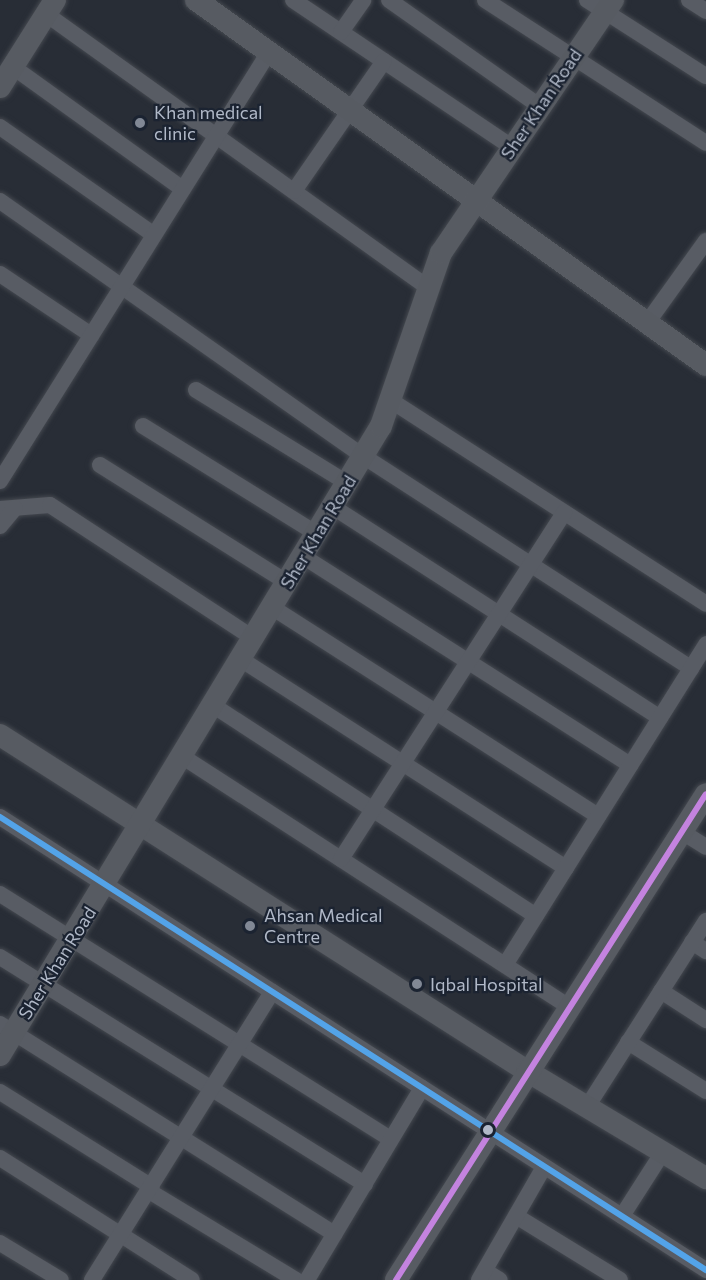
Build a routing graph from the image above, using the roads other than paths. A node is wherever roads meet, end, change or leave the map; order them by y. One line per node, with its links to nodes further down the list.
1 (196, 0): 11 (street)
2 (293, 0): 10 (street)
3 (363, 0): 10 (street)
4 (389, 0): 17 (street)
5 (485, 0): 12 (street)
6 (688, 0): 9 (street)
7 (602, 4): 12 (street, Sher Khan Road); 15 (street)
8 (51, 7): 14 (street); 20 (street)
9 (706, 11)
10 (341, 32): 13 (street)
11 (269, 52): 18 (street); 20 (street)
12 (571, 58): 17 (street, Sher Khan Road); 21 (street)
13 (384, 61): 18 (street); 22 (street)
14 (13, 67): 16 (street); 23 (street)
15 (706, 76)
16 (0, 87)
17 (539, 106): 22 (street, Sher Khan Road)
18 (350, 110): 24 (street); 25 (street)
19 (0, 127): 27 (street)
20 (216, 135): 23 (street); 24 (street)
21 (706, 143)
22 (512, 147): 25 (street, Sher Khan Road)
23 (183, 189): 27 (street)
24 (294, 191): 31 (street)
25 (476, 200): 31 (street, Sher Khan Road); 32 (street)
26 (0, 201): 30 (street)
27 (154, 235): 30 (street)
28 (706, 241): 32 (street)
29 (0, 274): 33 (street)
30 (122, 287): 33 (street); 38 (street)
31 (429, 288): 36 (street, Sher Khan Road)
32 (647, 323): 34 (street)
33 (91, 335): 40 (street)
34 (706, 365)
35 (196, 390): 41 (street)
36 (390, 400): 38 (street, Sher Khan Road); 44 (street)
37 (143, 426): 46 (street)
38 (363, 456): 41 (street, Sher Khan Road); 48 (street)
39 (100, 465): 49 (street)
40 (0, 482)
41 (347, 483): 42 (street, Sher Khan Road)
42 (333, 507): 46 (street, Sher Khan Road); 52 (street)
43 (8, 508): 45 (street); 53 (street)
44 (564, 513): 48 (street); 50 (street)
45 (0, 526)
46 (317, 534): 47 (street, Sher Khan Road)
47 (304, 557): 49 (street, Sher Khan Road); 56 (street)
48 (531, 564): 52 (street); 57 (street)
49 (288, 583): 51 (street, Sher Khan Road)
50 (706, 604)
51 (273, 608): 53 (street, Sher Khan Road); 59 (street)
52 (499, 614): 56 (street); 60 (street)
53 (255, 639): 55 (street, Sher Khan Road)
54 (706, 644): 57 (street)
55 (242, 660): 58 (street, Sher Khan Road); 63 (street)
56 (468, 662): 59 (street); 64 (street)
57 (691, 668): 60 (street)
58 (214, 706): 62 (street, Sher Khan Road); 66 (street)
59 (436, 712): 63 (street); 67 (street)
60 (660, 718): 64 (street)
61 (0, 735): 69 (street)
62 (183, 757): 69 (street, Sher Khan Road); 72 (street)
63 (403, 763): 66 (street); 73 (street)
64 (630, 765): 67 (street)
65 (706, 794): 70 (street)
66 (373, 810): 72 (street); 76 (street)
67 (598, 816): 73 (street)
68 (0, 817): 74 (street)
69 (143, 823): 74 (street, Sher Khan Road); 91 (street)
70 (682, 832): 71 (street); 85 (street)
71 (706, 847)
72 (341, 859): 81 (street)
73 (566, 868): 76 (street)
74 (105, 884): 78 (street, Sher Khan Road); 84 (street)
75 (0, 894): 78 (street)
76 (536, 916): 81 (street)
77 (706, 921): 79 (street)
78 (70, 941): 82 (street, Sher Khan Road); 89 (street)
79 (699, 947): 83 (street)
80 (0, 957): 82 (street)
81 (505, 965): 85 (street)
82 (44, 984): 87 (street, Sher Khan Road); 93 (street)
83 (661, 991): 86 (street); 88 (street)
84 (272, 992): 89 (street); 92 (street)
85 (569, 1006): 91 (street)
86 (706, 1020)
87 (7, 1028): 90 (street, Sher Khan Road); 98 (street)
88 (628, 1042): 94 (street); 96 (street)
89 (239, 1045): 93 (street); 99 (street)
90 (0, 1055)
91 (527, 1071): 96 (street); 97 (street)
92 (422, 1088): 97 (street); 99 (street)
93 (212, 1089): 98 (street); 104 (street)
94 (706, 1091)
95 (0, 1092): 105 (street)
96 (587, 1107): 100 (street)
97 (489, 1132): 102 (street); 118 (street)
98 (182, 1138): 105 (street); 109 (street)
99 (391, 1139): 104 (street)
100 (663, 1152): 103 (street); 107 (street)
101 (0, 1158): 108 (street)
102 (544, 1167): 106 (street); 107 (street)
103 (706, 1178)
104 (365, 1184): 109 (street)
105 (151, 1189): 108 (street); 116 (street)
106 (516, 1216): 112 (street); 120 (street)
107 (622, 1216): 111 (street)
108 (123, 1234): 114 (street); 115 (street)
109 (335, 1234): 117 (street)
110 (0, 1243): 113 (street)
111 (706, 1270)
112 (482, 1275): 119 (street)
113 (61, 1280)
114 (92, 1280)
115 (192, 1280)
116 (297, 1280)
117 (307, 1280)
118 (396, 1280)
119 (500, 1280)
120 (620, 1280)

